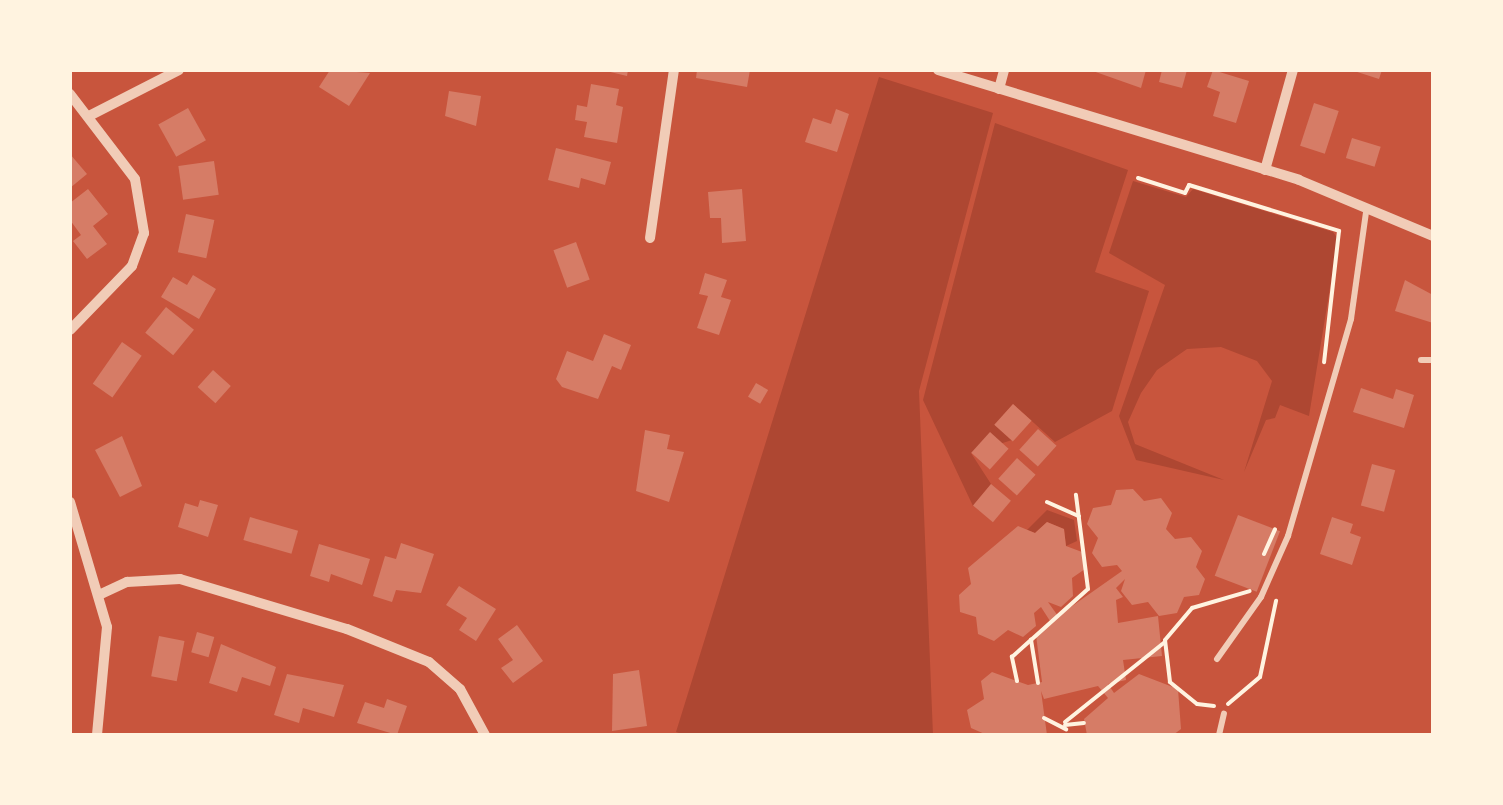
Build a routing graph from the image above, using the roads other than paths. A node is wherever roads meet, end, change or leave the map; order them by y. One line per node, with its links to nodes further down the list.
1 (179, 70): 8 (street)
2 (674, 70): 12 (street)
3 (938, 70): 6 (street)
4 (1004, 70): 6 (street)
5 (1293, 70): 9 (street)
6 (999, 89): 9 (street)
7 (70, 94): 8 (street)
8 (89, 116): 13 (street)
9 (1265, 170): 10 (street)
10 (1366, 212): 11 (street); 18 (lane)
11 (1433, 236)
12 (650, 238)
13 (70, 330)
14 (1421, 360): 15 (lane)
15 (1433, 360)
16 (70, 502): 17 (street)
17 (101, 594): 20 (street); 21 (street)
18 (1217, 659)
19 (1224, 714): 22 (lane)
20 (97, 735)
21 (484, 735)
22 (1219, 735)

